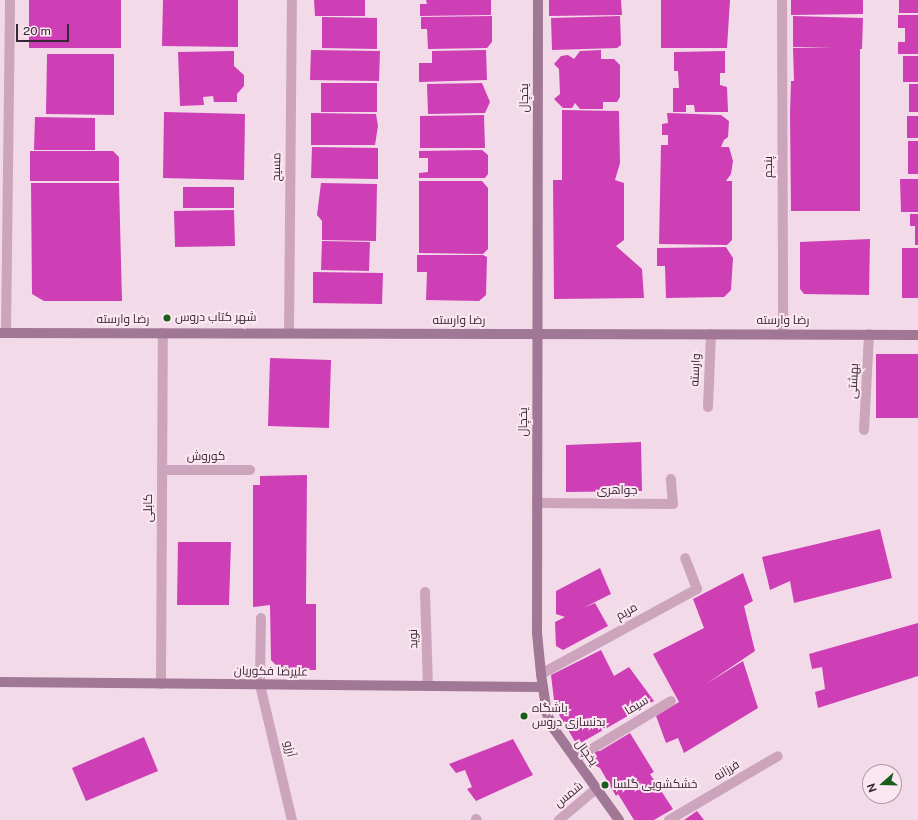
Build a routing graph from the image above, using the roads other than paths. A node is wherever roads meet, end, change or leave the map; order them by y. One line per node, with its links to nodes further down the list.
1 (10, 0): 5 (street)
2 (292, 0): 7 (street, مسیح)
3 (538, 0): 8 (street, یخچال)
4 (782, 0): 10 (street, پنجم)
5 (3, 333): 6 (street, رضا وارسته)
6 (163, 333): 7 (street, رضا وارسته); 15 (street, کابلی)
7 (289, 333): 8 (street, رضا وارسته)
8 (537, 334): 9 (street, رضا وارسته); 18 (street, یخچال)
9 (711, 334): 10 (street, رضا وارسته); 13 (street, وارسته)
10 (783, 334): 11 (street, رضا وارسته)
11 (869, 334): 12 (street, رضا وارسته); 14 (street, بهشتی)
12 (918, 335)
13 (708, 407)
14 (864, 430)
15 (162, 470): 16 (street, کوروش); 24 (street, کابلی)
16 (250, 470)
17 (671, 479): 18 (street, جواهری)
18 (537, 503): 22 (street, یخچال)
19 (685, 558): 22 (street, مریم)
20 (426, 592): 26 (street, نوید)
21 (261, 618): 25 (street, آرزو)
22 (541, 674): 27 (street, یخچال)
23 (0, 682): 24 (street, علیرضا فکوریان)
24 (161, 684): 25 (street, علیرضا فکوریان)
25 (260, 684): 26 (street, علیرضا فکوریان); 32 (street, آرزو)
26 (428, 686): 27 (street, علیرضا فکوریان)
27 (542, 687): 30 (street, یخچال)
28 (671, 701): 30 (street, سیما)
29 (778, 756): 35 (street, فرزانه)
30 (575, 759): 31 (street, یخچال)
31 (596, 790): 33 (street, شمس); 34 (street, یخچال)
32 (292, 820)
33 (559, 820)
34 (619, 820)
35 (669, 820)

